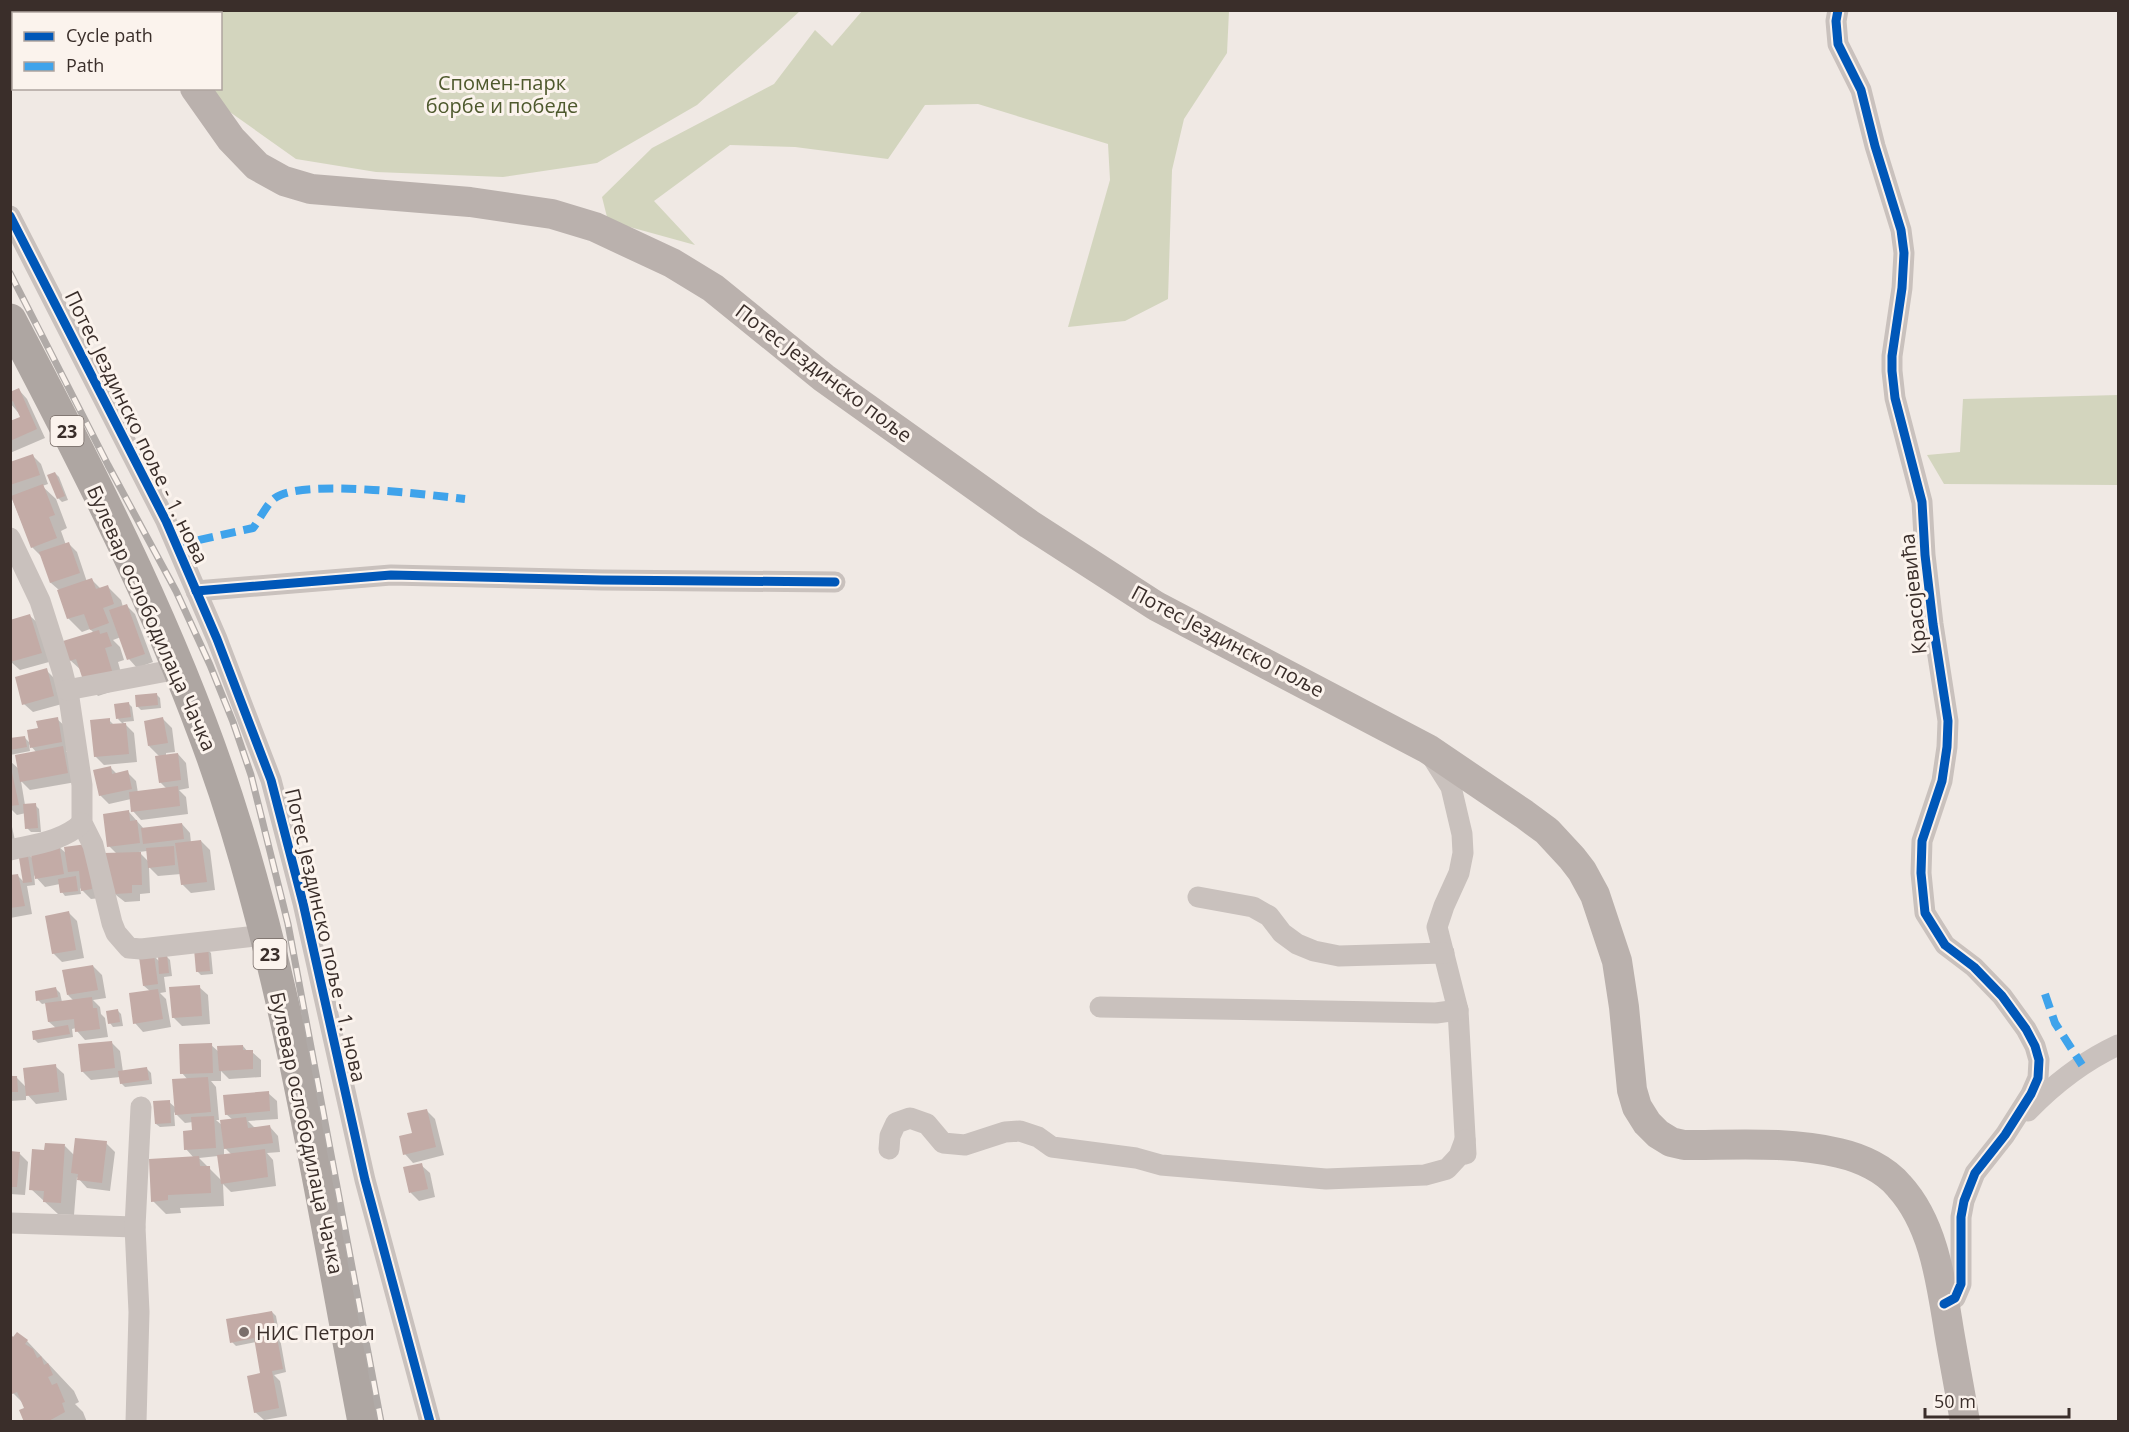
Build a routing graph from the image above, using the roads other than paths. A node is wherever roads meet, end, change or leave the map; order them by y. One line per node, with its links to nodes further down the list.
1 (1838, 10): 20 (street, Красојевића)
2 (196, 90): 10 (main road, Потес Јездинско поље)
3 (10, 216): 7 (street, Потес Јездинско поље - 1. нова)
4 (10, 320): 8 (main road, Булевар ослободилаца Чачка / 23)
5 (10, 538): 9 (street)
6 (835, 582): 7 (street)
7 (196, 591): 27 (street, Потес Јездинско поље - 1. нова)
8 (178, 669): 9 (street); 14 (main road, Булевар ослободилаца Чачка / 23)
9 (67, 690): 11 (street)
10 (1428, 749): 15 (street); 24 (main road, Потес Јездинско поље)
11 (82, 823): 12 (street); 14 (street)
12 (10, 850)
13 (1198, 897): 15 (street)
14 (265, 934): 26 (main road, Булевар ослободилаца Чачка / 23)
15 (1444, 953): 17 (street)
16 (1100, 1007): 17 (street)
17 (1458, 1010): 21 (street)
18 (2118, 1045): 20 (street)
19 (141, 1107): 23 (street)
20 (2005, 1135): 24 (street)
21 (889, 1149)
22 (10, 1223): 23 (street)
23 (135, 1227): 25 (street)
24 (1944, 1304): 28 (main road, Потес Јездинско поље)
25 (136, 1422)
26 (364, 1422)
27 (430, 1422)
28 (1965, 1422)

